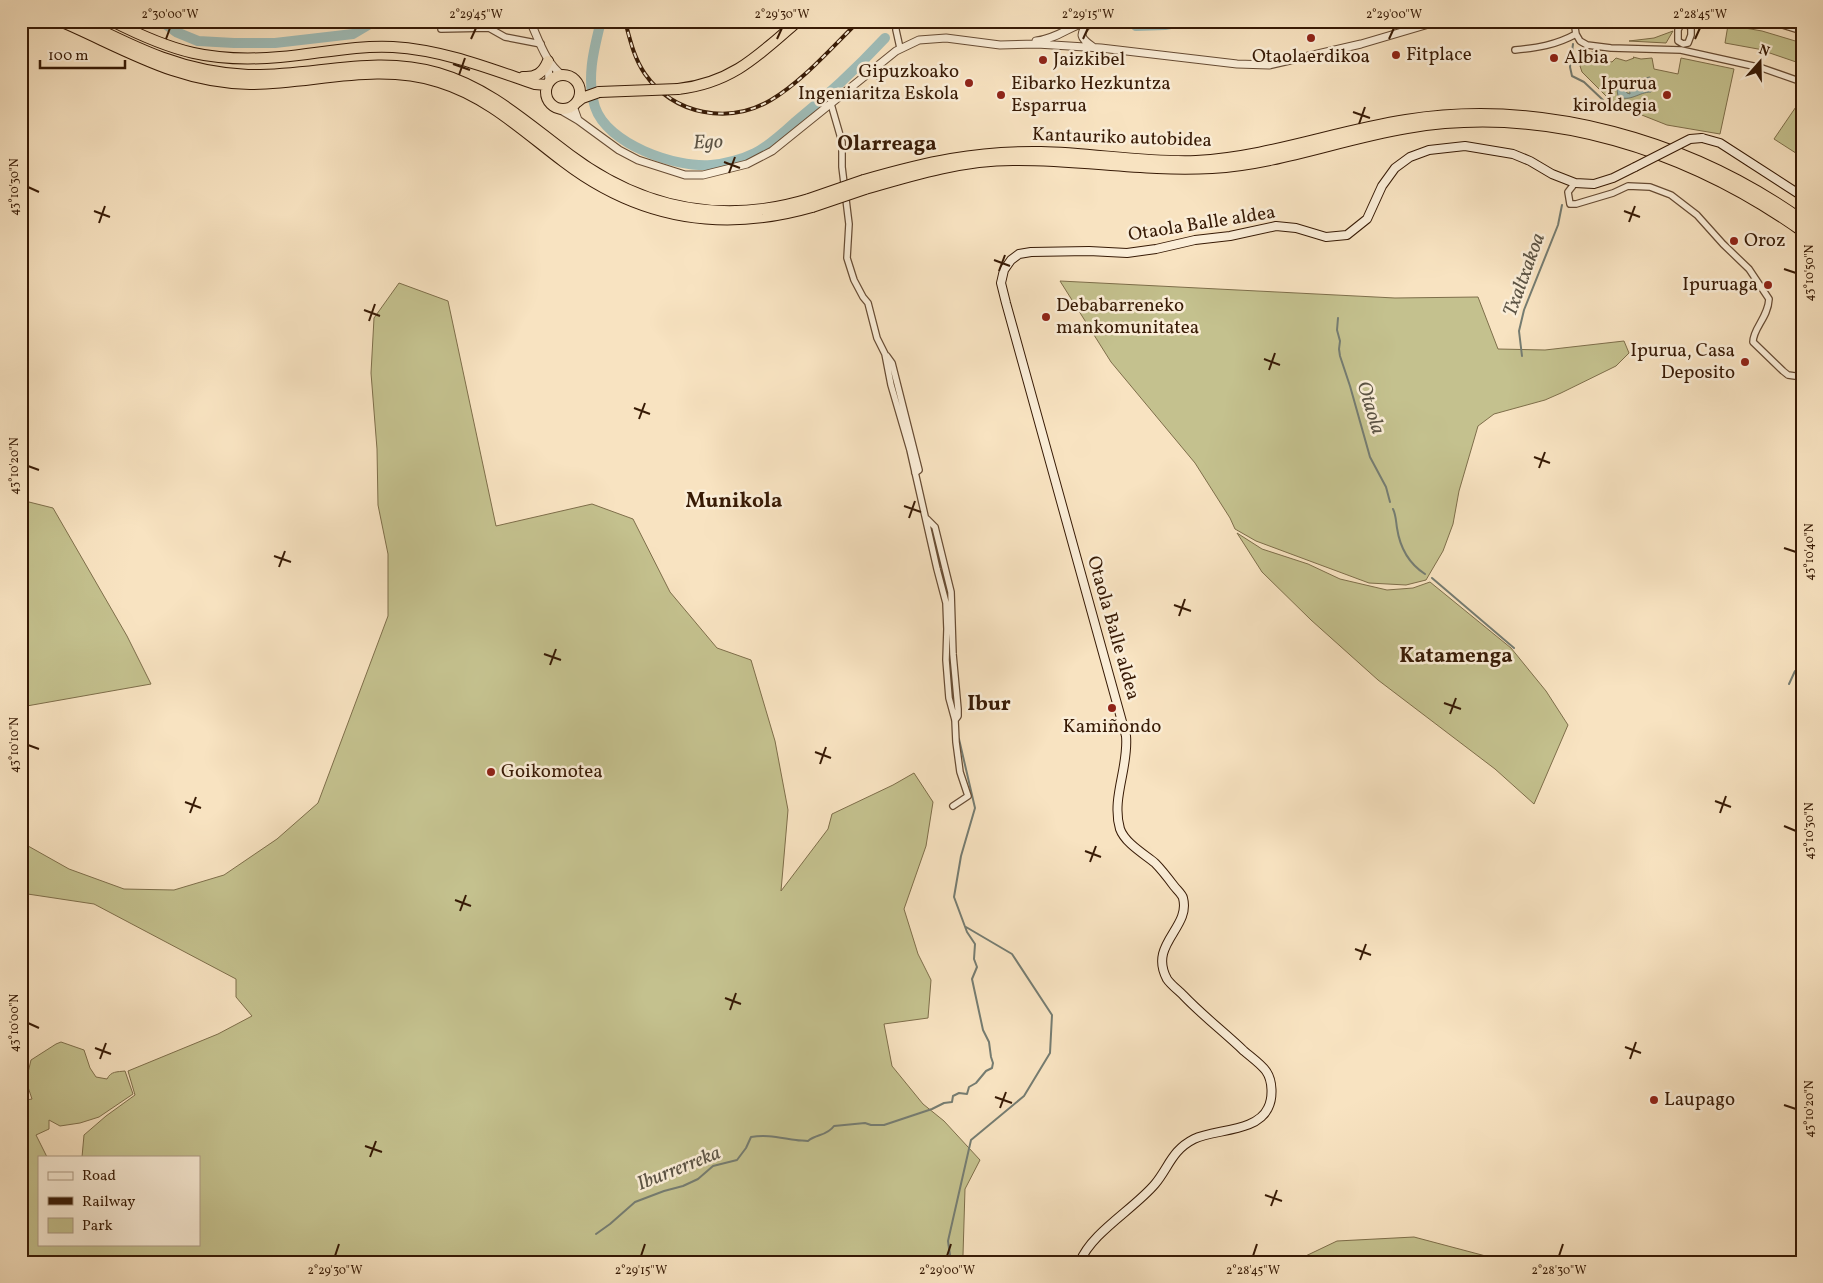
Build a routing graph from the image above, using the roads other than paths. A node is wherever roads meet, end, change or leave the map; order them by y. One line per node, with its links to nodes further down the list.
1 (60, 21): 27 (highway)
2 (82, 21): 27 (highway)
3 (112, 21): 29 (highway)
4 (530, 21): 19 (street)
5 (798, 21): 36 (highway, bridge)
6 (896, 21): 22 (street)
7 (1091, 21): 17 (street); 21 (street)
8 (1439, 21): 21 (street)
9 (1574, 21): 16 (street)
10 (1770, 21): 15 (street)
11 (494, 22): 13 (street)
12 (1690, 23): 18 (street); 20 (street)
13 (489, 28): 14 (street); 19 (street)
14 (441, 30)
15 (1802, 32)
16 (1576, 34): 23 (street); 24 (street)
17 (993, 43): 21 (street); 22 (street)
18 (1688, 43): 20 (street); 25 (street)
19 (541, 44): 26 (street)
20 (1681, 44): 23 (street)
21 (1094, 48)
22 (898, 49): 28 (street)
23 (1674, 49): 25 (street)
24 (1515, 50)
25 (1701, 54): 34 (street)
26 (547, 59): 29 (highway); 30 (street); 35 (street)
27 (364, 69): 43 (highway, Kantauriko autobidea, bridge)
28 (870, 70): 31 (street); 39 (street)
29 (508, 74): 32 (highway)
30 (562, 75): 33 (highway); 35 (highway)
31 (880, 77)
32 (522, 80): 35 (highway); 37 (highway)
33 (577, 82): 36 (highway); 38 (highway)
34 (1802, 82)
35 (548, 84): 37 (highway)
36 (592, 92): 38 (highway)
37 (547, 100): 40 (highway)
38 (575, 104): 40 (highway); 41 (street)
39 (831, 104): 41 (street); 48 (street)
40 (559, 109): 41 (street)
41 (578, 120)
42 (1575, 183): 44 (main road, Otaola Balle aldea, bridge); 47 (street); 49 (main road, Otaola Balle aldea)
43 (865, 185): 45 (highway, Kantauriko autobidea); 46 (highway, Kantauriko autobidea)
44 (1802, 196)
45 (1802, 220)
46 (1802, 231)
47 (1802, 378)
48 (953, 806)
49 (1080, 1262)

